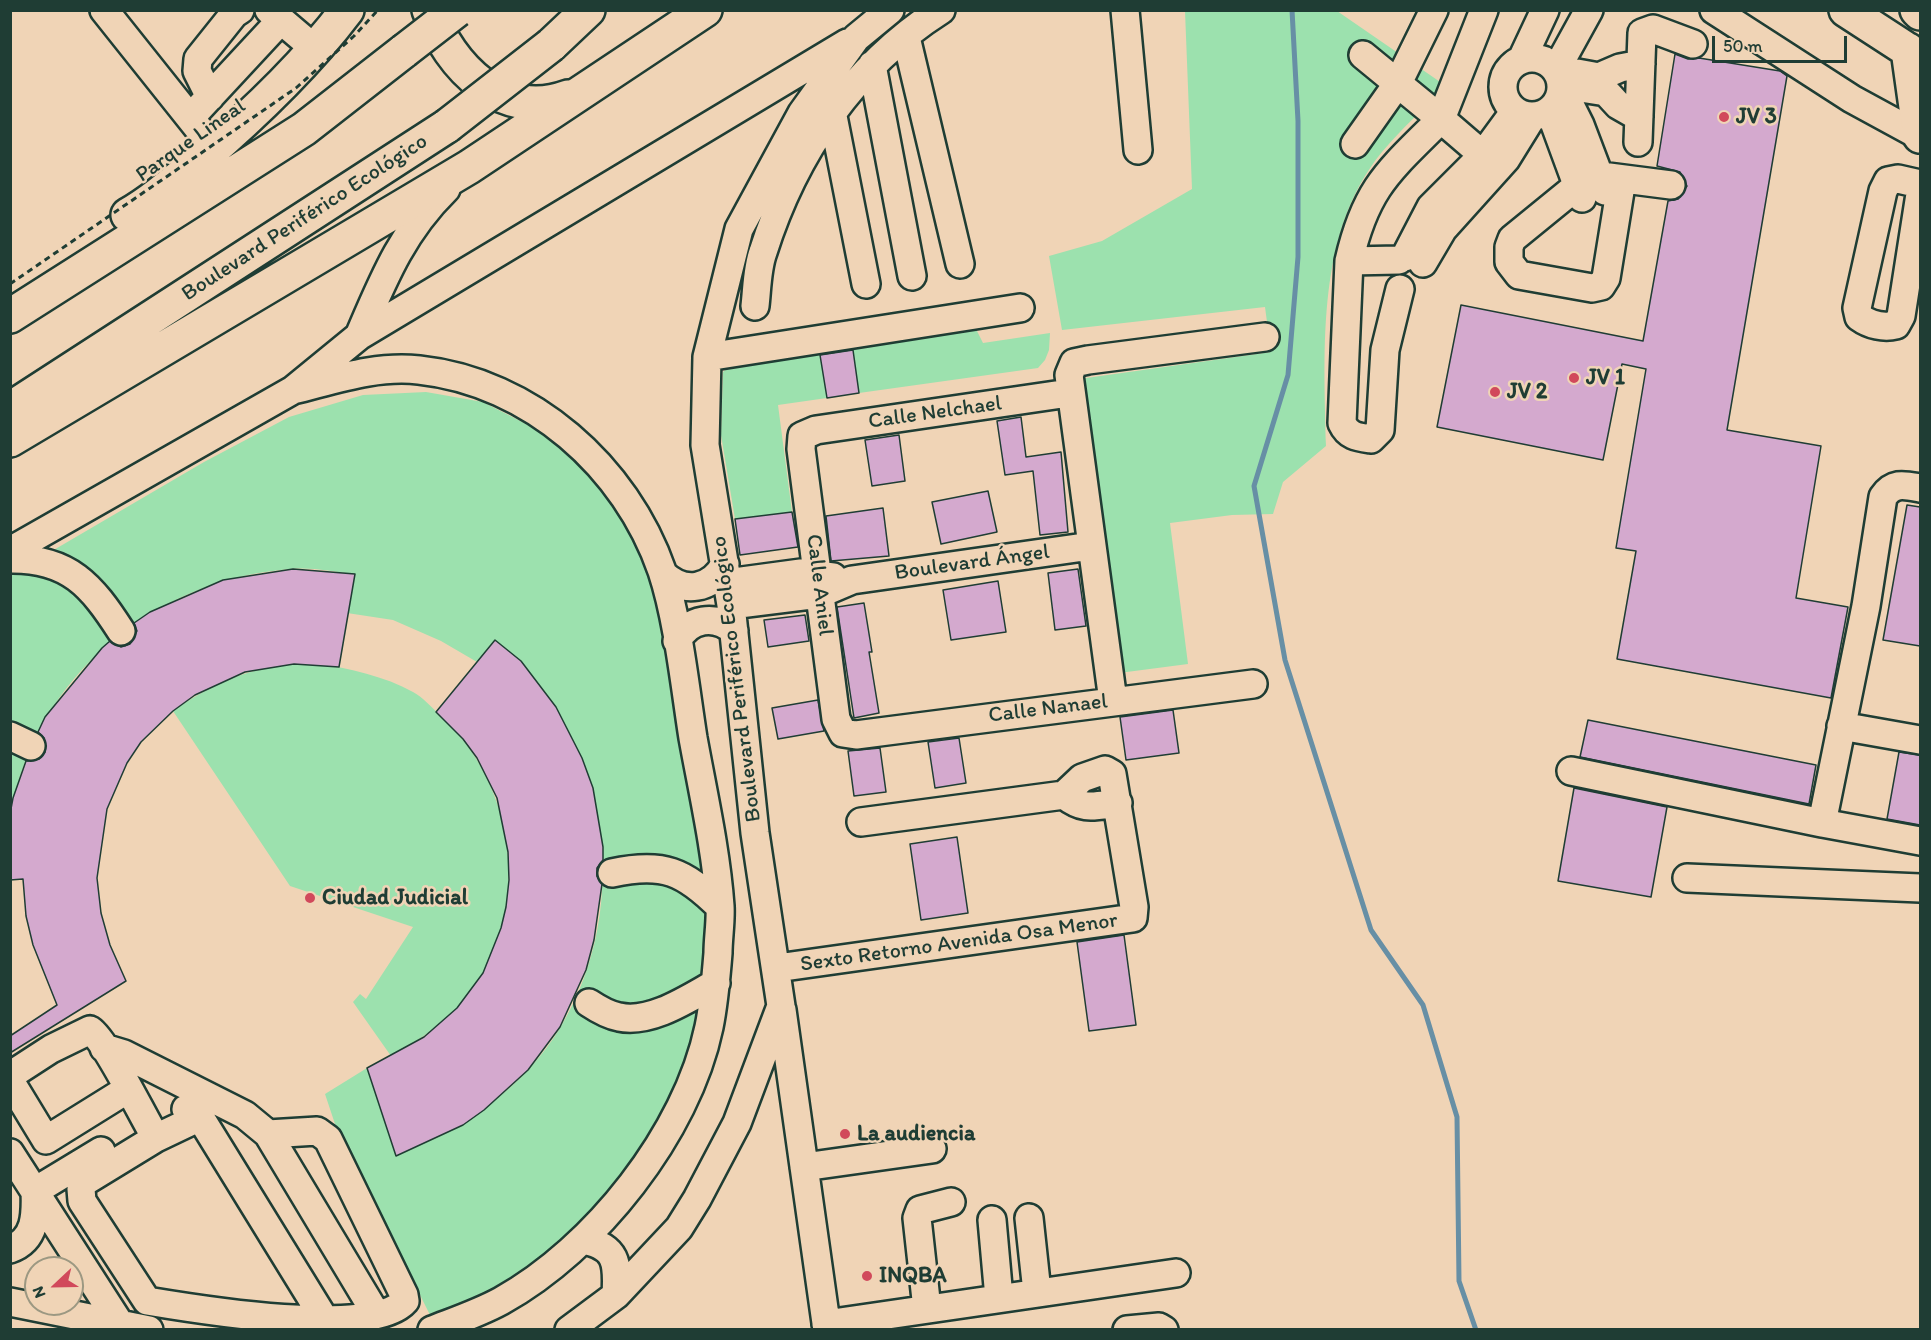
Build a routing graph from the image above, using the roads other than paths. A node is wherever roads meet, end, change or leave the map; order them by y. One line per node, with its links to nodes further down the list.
1 (104, 10): 33 (street)
2 (240, 10): 31 (street)
3 (348, 10): 21 (highway)
4 (429, 10): 30 (highway)
5 (457, 10): 52 (highway, bridge)
6 (588, 10): 58 (highway, Boulevard Periférico Ecológico, bridge)
7 (705, 10): 30 (highway)
8 (890, 10): 19 (street, Boulevard Periférico Ecológico)
9 (941, 10): 18 (street)
10 (1125, 10): 38 (street)
11 (1434, 10): 27 (street)
12 (1484, 10): 34 (street)
13 (1545, 10): 24 (street)
14 (1589, 10): 29 (street)
15 (1714, 10): 35 (street)
16 (1846, 10): 22 (highway)
17 (275, 15): 21 (street); 31 (street)
18 (906, 37): 26 (street); 46 (street)
19 (856, 38): 53 (street); 55 (street, Boulevard Periférico Ecológico)
20 (1693, 44): 25 (street)
21 (315, 49): 37 (highway)
22 (1914, 54): 35 (highway)
23 (1363, 55): 27 (street)
24 (1522, 59): 29 (street); 29 (street)
25 (1641, 64): 28 (street); 28 (street)
26 (872, 65): 32 (street); 47 (street)
27 (1398, 83): 34 (street); 36 (street)
28 (1607, 83): 29 (street)
29 (1549, 93): 39 (street); 42 (street)
30 (578, 94): 40 (highway)
31 (210, 97): 33 (street)
32 (832, 111): 48 (street); 50 (street)
33 (190, 118): 37 (street)
34 (1441, 119): 39 (street); 45 (street)
35 (1920, 137)
36 (1355, 144)
37 (214, 148): 49 (highway)
38 (1138, 150)
39 (1490, 162): 44 (street)
40 (469, 167): 53 (street); 60 (highway)
41 (1920, 184): 43 (street)
42 (1670, 194)
43 (1920, 194)
44 (1409, 260): 45 (street); 45 (street)
45 (1349, 261)
46 (960, 264)
47 (912, 276)
48 (866, 284)
49 (10, 292)
50 (755, 306)
51 (1020, 308): 55 (street)
52 (10, 316)
53 (359, 336): 56 (street)
54 (1265, 337): 57 (street)
55 (707, 357): 67 (street, Boulevard Periférico Ecológico)
56 (293, 390): 63 (street); 65 (street, Boulevard Periférico Ecológico)
57 (1069, 393): 59 (street, Calle Nelchael); 62 (street)
58 (10, 409)
59 (802, 436): 66 (street, Calle Aniel)
60 (10, 440)
61 (1920, 488): 72 (street)
62 (1091, 546): 66 (street, Boulevard Ángel); 71 (street)
63 (10, 551)
64 (10, 559): 68 (street)
65 (663, 574): 67 (street); 69 (street, Boulevard Periférico Ecológico)
66 (818, 584): 67 (street, Boulevard Ángel); 73 (street, Calle Aniel)
67 (729, 596): 69 (street); 83 (street, Boulevard Periférico Ecológico)
68 (121, 631)
69 (677, 641): 82 (street, Boulevard Periférico Ecológico)
70 (1253, 684): 71 (street, Calle Nanael)
71 (1113, 701): 73 (street, Calle Nanael)
72 (1841, 726): 74 (street); 77 (street)
73 (843, 733)
74 (1920, 740)
75 (1571, 771): 77 (street)
76 (861, 822): 83 (street, Sexto Retorno Avenida Osa Menor)
77 (1821, 823): 78 (street)
78 (1920, 841)
79 (612, 873): 82 (street)
80 (1687, 878): 81 (street)
81 (1920, 888)
82 (720, 907): 84 (street, Boulevard Periférico Ecológico)
83 (777, 968): 86 (street, Boulevard Periférico Ecológico)
84 (716, 983): 85 (street); 99 (street, Boulevard Periférico Ecológico)
85 (589, 1003)
86 (781, 1006): 94 (street); 103 (street, Boulevard Periférico Ecológico)
87 (104, 1048): 88 (street); 89 (street); 91 (street)
88 (175, 1078): 89 (street); 90 (street)
89 (142, 1114): 91 (street); 91 (street); 108 (street)
90 (268, 1134): 107 (street); 107 (street)
91 (103, 1137): 93 (street); 95 (street); 108 (street)
92 (932, 1149): 94 (street)
93 (14, 1158): 95 (street)
94 (804, 1167): 110 (street)
95 (35, 1191): 100 (street); 109 (street)
96 (951, 1202): 106 (street)
97 (1029, 1218): 102 (street)
98 (992, 1220): 104 (street)
99 (582, 1240): 103 (street); 112 (street, Boulevard Periférico Ecológico)
100 (10, 1249)
101 (1176, 1273): 102 (street)
102 (1037, 1292): 104 (street)
103 (616, 1295): 113 (street, Boulevard Periférico Ecológico)
104 (999, 1298): 106 (street)
105 (10, 1302): 109 (street)
106 (927, 1309): 110 (street)
107 (376, 1314): 108 (street)
108 (325, 1320)
109 (120, 1324): 111 (street)
110 (827, 1327)
111 (149, 1329)
112 (432, 1329)
113 (570, 1329)
114 (1133, 1329): 115 (street)
115 (1164, 1329)

